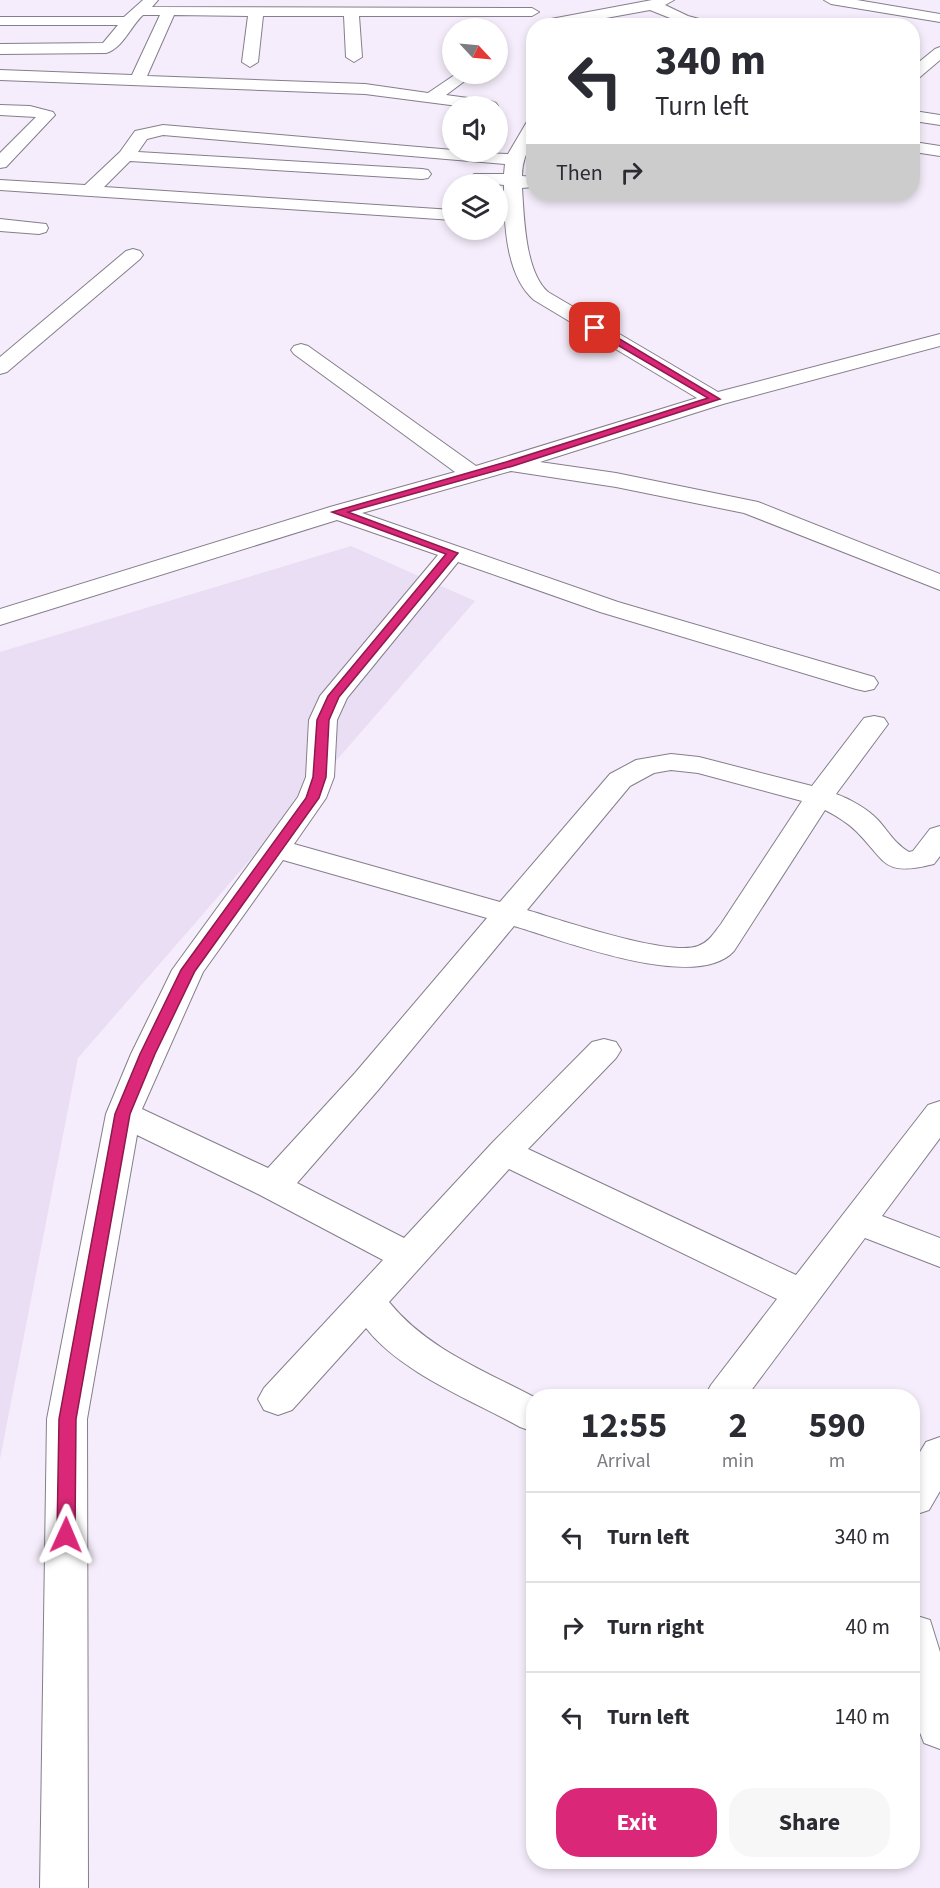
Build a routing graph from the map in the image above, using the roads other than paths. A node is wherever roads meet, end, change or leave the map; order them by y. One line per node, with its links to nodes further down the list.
1 (667, 0): 3 (street)
2 (831, 0): 7 (street)
3 (652, 5): 11 (street); 15 (street)
4 (146, 6): 8 (street); 20 (street)
5 (528, 6): 10 (street); 12 (street)
6 (62, 7): 19 (street)
7 (871, 7): 16 (street); 17 (street)
8 (169, 11): 9 (street); 28 (street)
9 (256, 12): 10 (street); 25 (street)
10 (351, 12): 23 (street)
11 (602, 13): 13 (street); 14 (street)
12 (545, 18)
13 (580, 18)
14 (613, 18)
15 (681, 18)
16 (851, 18)
17 (940, 18)
18 (0, 21): 19 (street)
19 (46, 21): 20 (street); 21 (street)
20 (128, 21): 21 (street)
21 (6, 49)
22 (935, 56): 24 (street); 26 (street)
23 (354, 57)
24 (920, 57)
25 (250, 62)
26 (920, 69)
27 (0, 75): 28 (street)
28 (136, 80): 30 (street)
29 (452, 84): 30 (street)
30 (433, 97): 31 (street)
31 (442, 98)
32 (0, 110): 36 (street)
33 (920, 117): 34 (street)
34 (940, 120)
35 (526, 131): 40 (street)
36 (7, 146): 41 (street)
37 (920, 148): 38 (street)
38 (940, 151)
39 (126, 156): 40 (street); 42 (street); 47 (street)
40 (514, 160): 44 (street)
41 (0, 163)
42 (442, 176)
43 (508, 180): 44 (street)
44 (512, 180): 45 (street); 50 (street)
45 (526, 181)
46 (0, 185): 47 (street)
47 (89, 191): 48 (street)
48 (442, 214)
49 (0, 225): 51 (street)
50 (512, 226): 56 (street)
51 (39, 228)
52 (133, 255): 55 (street)
53 (940, 339): 56 (street)
54 (301, 350): 58 (street)
55 (0, 368)
56 (715, 399): 57 (street)
57 (509, 464): 58 (street); 61 (street)
58 (471, 473): 59 (street)
59 (338, 512): 60 (street); 62 (street)
60 (453, 553): 63 (street); 66 (street)
61 (940, 583)
62 (0, 617)
63 (865, 683)
64 (874, 724): 65 (street)
65 (819, 797): 67 (street); 68 (street); 68 (street)
66 (277, 849): 68 (street); 71 (street)
67 (934, 853)
68 (506, 913): 73 (street)
69 (604, 1050): 72 (street)
70 (940, 1113): 74 (street)
71 (123, 1114): 73 (street); 86 (street)
72 (504, 1152): 76 (street); 77 (street)
73 (273, 1186): 76 (street)
74 (858, 1221): 75 (street); 77 (street)
75 (940, 1253)
76 (409, 1257): 78 (street)
77 (802, 1295): 79 (street)
78 (368, 1302): 80 (street); 81 (street)
79 (730, 1389)
80 (278, 1399)
81 (526, 1412)
82 (940, 1454): 83 (street)
83 (920, 1488)
84 (920, 1662): 85 (street)
85 (940, 1728)
86 (64, 1888)

